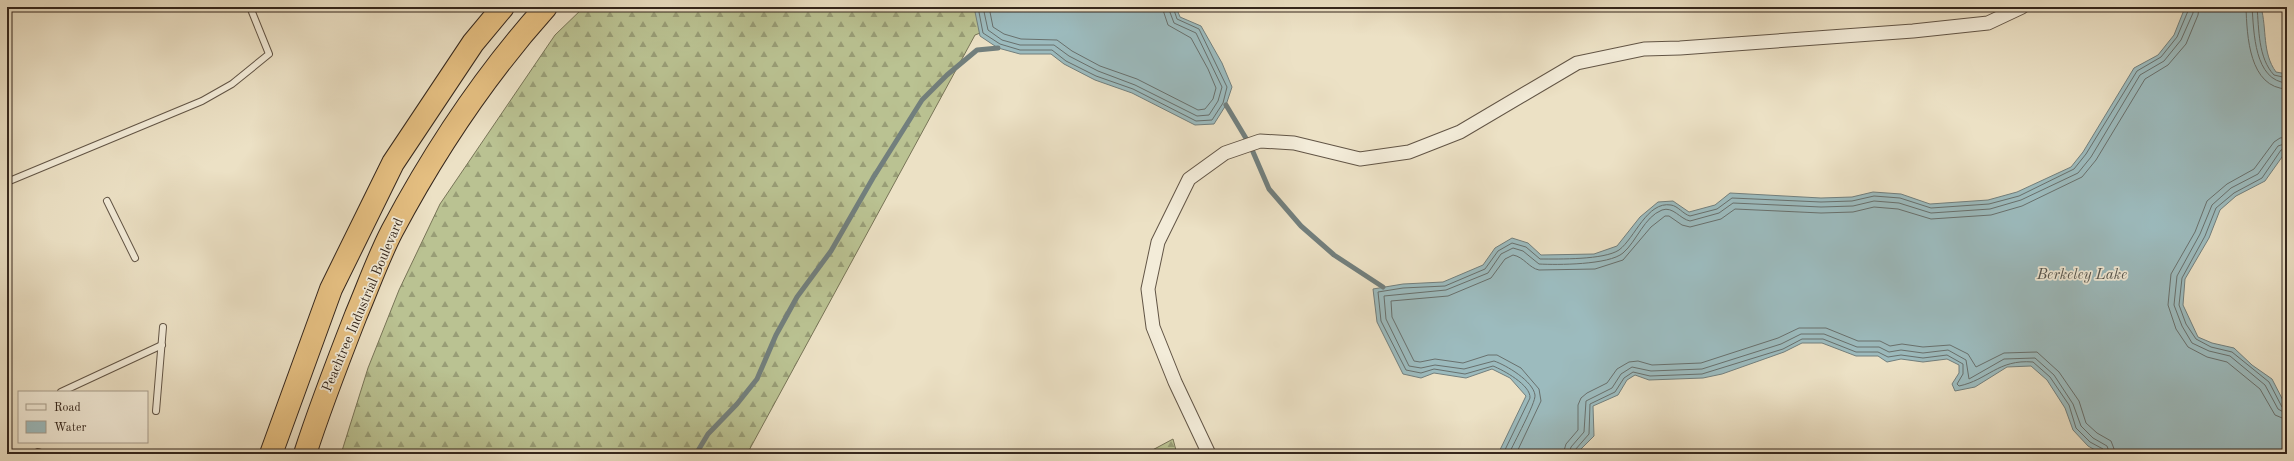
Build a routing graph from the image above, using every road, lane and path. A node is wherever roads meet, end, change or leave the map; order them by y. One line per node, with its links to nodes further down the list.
1 (250, 7): 5 (lane)
2 (503, 7): 14 (highway)
3 (546, 7): 15 (highway, Peachtree Industrial Boulevard)
4 (2022, 7): 16 (street)
5 (7, 182)
6 (107, 201): 7 (lane)
7 (135, 258)
8 (163, 326): 9 (lane)
9 (162, 345): 10 (lane); 11 (lane)
10 (63, 391)
11 (156, 411)
12 (38, 452): 13 (lane)
13 (45, 454)
14 (271, 454)
15 (304, 454)
16 (1209, 454)

